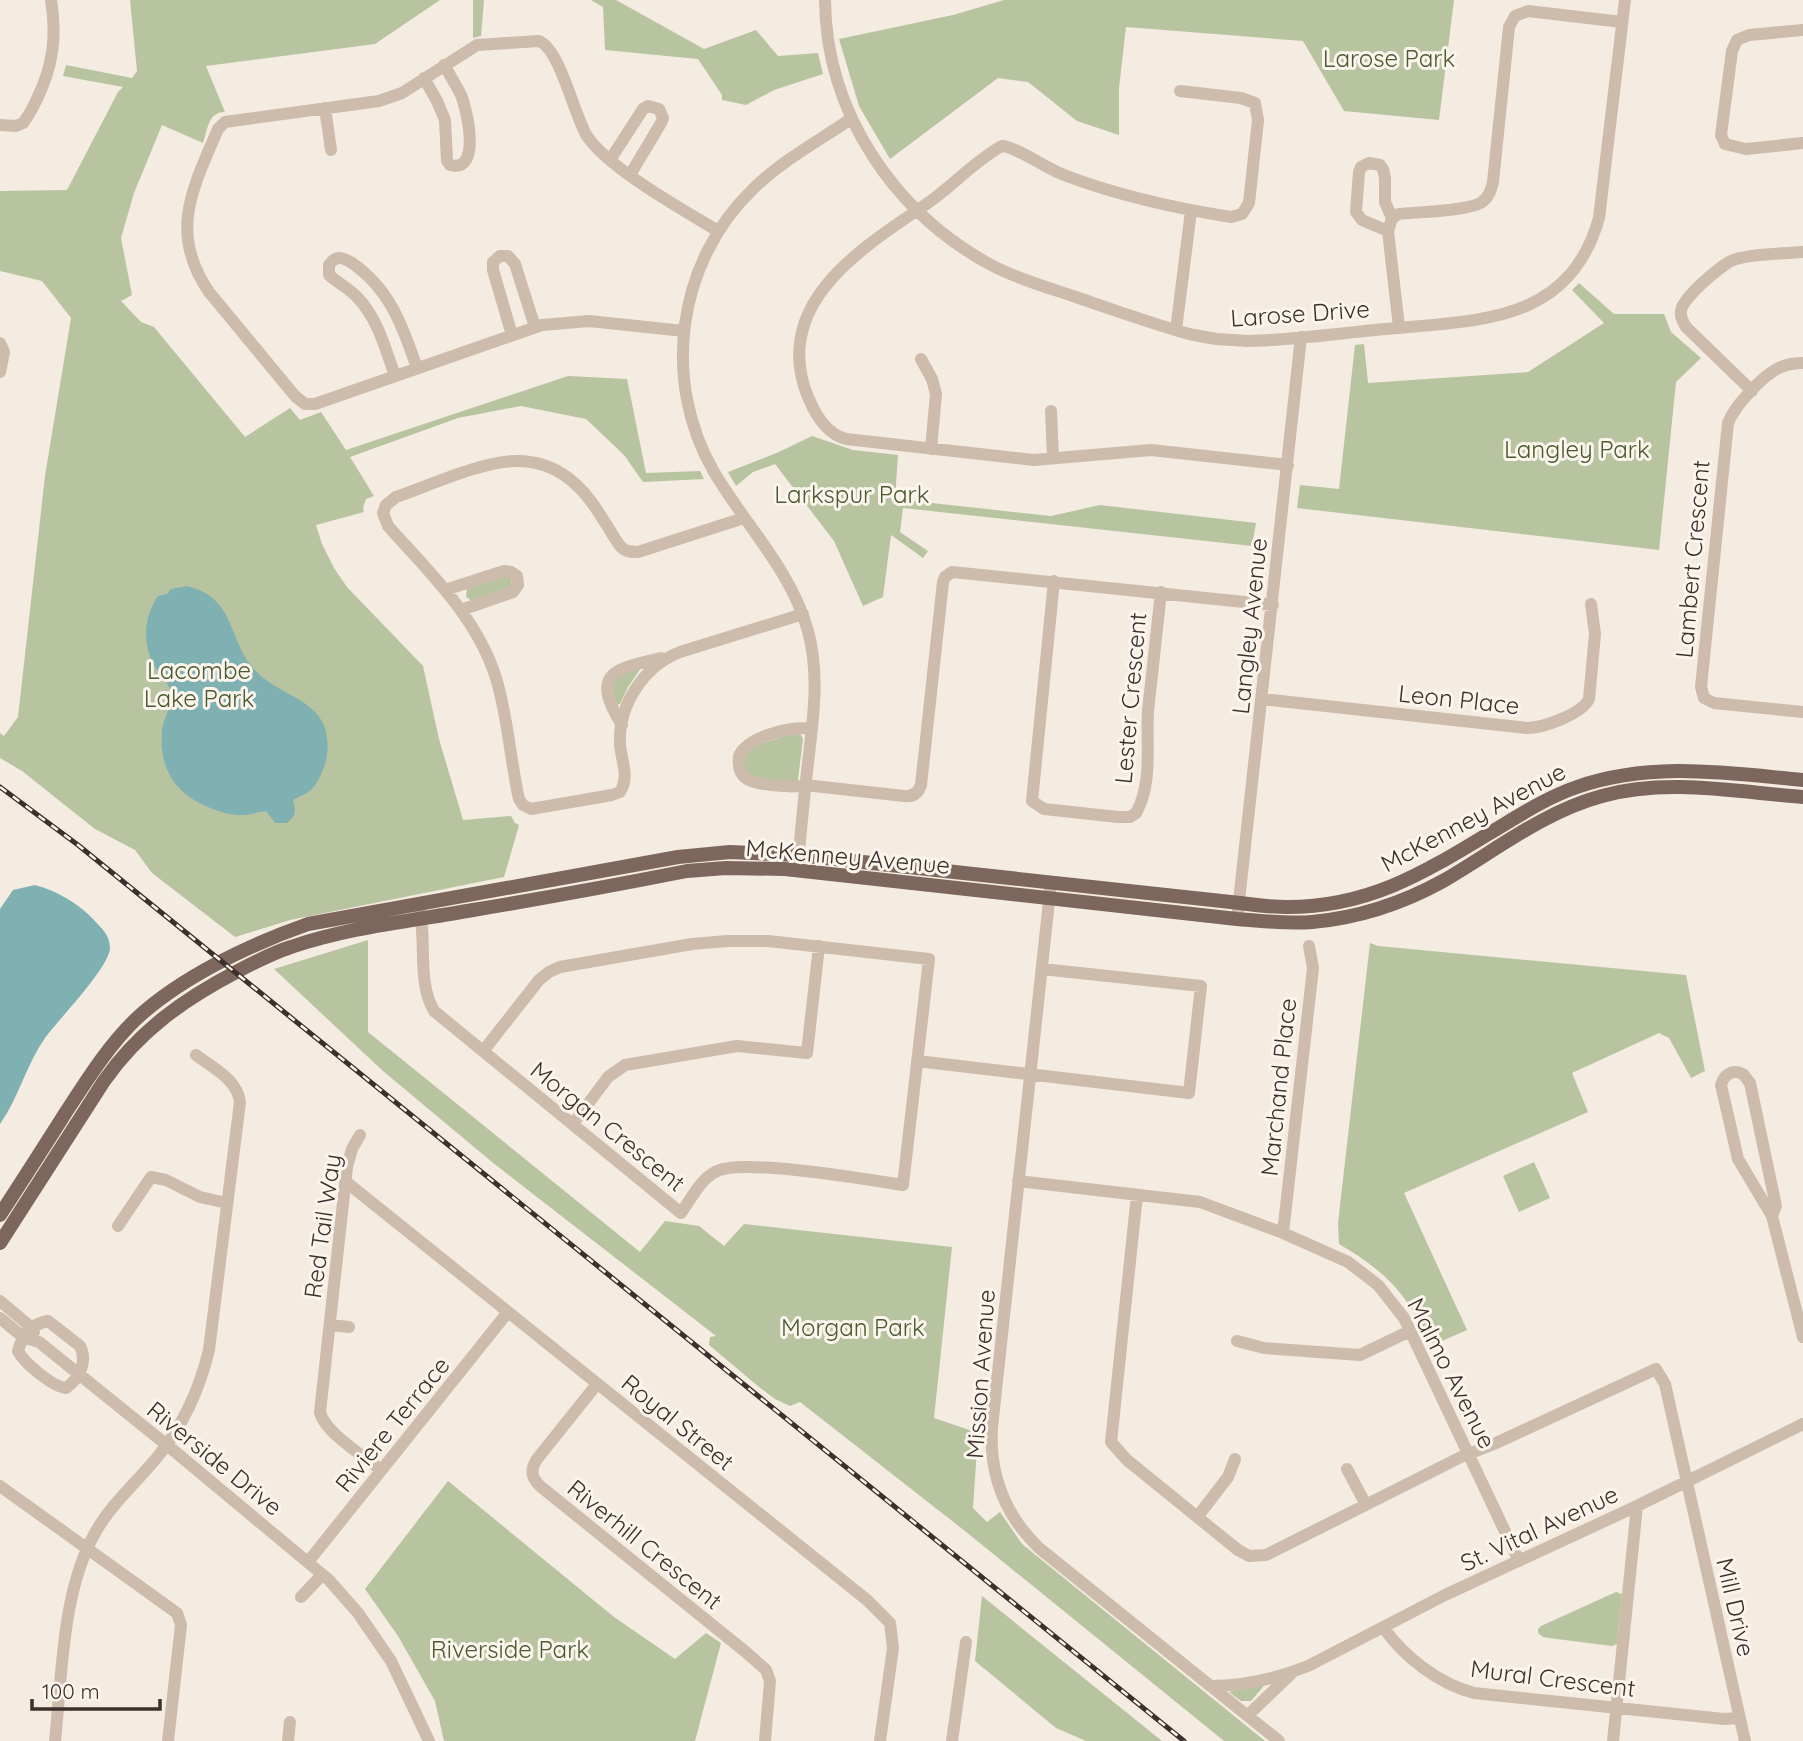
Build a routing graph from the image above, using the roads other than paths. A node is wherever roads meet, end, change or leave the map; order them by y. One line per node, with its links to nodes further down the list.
1 (51, 0): 11 (street)
2 (825, 0): 10 (street, Larose Drive)
3 (1625, 0): 4 (street, Larose Drive)
4 (1622, 22): 18 (street); 22 (street, Larose Drive)
5 (1803, 30): 12 (street)
6 (444, 65): 7 (street); 7 (street); 14 (street)
7 (424, 78): 9 (street)
8 (1180, 91): 17 (street)
9 (326, 108): 13 (street); 32 (street)
10 (852, 118): 16 (street, Larose Drive); 19 (street)
11 (0, 125)
12 (1803, 143)
13 (331, 150)
14 (610, 160): 15 (street); 15 (street)
15 (630, 174): 19 (street)
16 (916, 210): 17 (street); 23 (street, Larose Drive); 35 (street)
17 (1191, 211): 23 (street)
18 (1390, 225): 18 (street); 22 (street)
19 (718, 232): 24 (street)
20 (1803, 252): 33 (street)
21 (535, 327): 24 (street); 25 (street); 25 (street)
22 (1399, 327): 26 (street, Larose Drive)
23 (1176, 330): 26 (street, Larose Drive)
24 (684, 331): 38 (street)
25 (512, 335): 30 (street)
26 (1301, 337): 37 (street, Langley Avenue)
27 (0, 343): 31 (street)
28 (921, 359): 35 (street)
29 (1803, 363): 33 (street, Lambert Crescent)
30 (417, 368): 32 (street); 32 (street)
31 (0, 372)
32 (395, 376)
33 (1752, 391): 48 (street, Lambert Crescent)
34 (1051, 411): 36 (street)
35 (931, 449): 36 (street)
36 (1053, 458): 37 (street)
37 (1288, 465): 43 (street, Langley Avenue)
38 (744, 518): 40 (street); 45 (street)
39 (1054, 581): 41 (street, Lester Crescent); 41 (street, Lester Crescent); 52 (street, Lester Crescent)
40 (445, 590): 44 (street); 44 (street)
41 (1161, 592): 43 (street, Lester Crescent)
42 (1591, 604): 47 (street, Leon Place)
43 (1273, 605): 47 (street, Langley Avenue)
44 (461, 610): 49 (street)
45 (803, 614): 46 (street); 50 (street)
46 (668, 657): 49 (street); 49 (street)
47 (1262, 699): 58 (street, Langley Avenue)
48 (1803, 712)
49 (621, 725)
50 (812, 729): 52 (street); 52 (street)
51 (1803, 780): 58 (main road, McKenney Avenue)
52 (806, 785): 54 (street)
53 (1803, 797): 61 (main road, McKenney Avenue)
54 (798, 855): 55 (street); 56 (main road, McKenney Avenue); 59 (main road, McKenney Avenue)
55 (797, 871): 57 (main road, McKenney Avenue); 60 (main road, McKenney Avenue)
56 (1051, 883): 57 (street, Mission Avenue); 58 (main road, McKenney Avenue)
57 (1050, 898): 61 (main road, McKenney Avenue); 64 (street, Mission Avenue)
58 (1240, 903): 61 (street, Langley Avenue)
59 (418, 904): 60 (street, Morgan Crescent); 75 (main road, McKenney Avenue)
60 (423, 919): 65 (street, Morgan Crescent); 79 (main road, McKenney Avenue)
61 (1237, 919)
62 (819, 946): 65 (street, Morgan Crescent); 67 (street, Morgan Crescent); 69 (street)
63 (1309, 946): 78 (street, Marchand Place)
64 (1042, 969): 68 (street, Mission Avenue); 68 (street)
65 (484, 1050): 69 (street, Morgan Crescent)
66 (195, 1055): 74 (street)
67 (917, 1061): 68 (street); 69 (street, Morgan Crescent)
68 (1030, 1073): 72 (street, Mission Avenue)
69 (573, 1124)
70 (360, 1135): 71 (street, Red Tail Way)
71 (345, 1181): 81 (street, Royal Street); 83 (street, Red Tail Way)
72 (1018, 1181): 73 (street, Malmo Avenue); 110 (street, Mission Avenue)
73 (1137, 1195): 78 (street, Malmo Avenue); 101 (street)
74 (227, 1203): 77 (street); 92 (street)
75 (0, 1215)
76 (1772, 1216): 76 (street); 87 (street)
77 (118, 1226)
78 (1283, 1233): 85 (street, Malmo Avenue)
79 (0, 1243)
80 (0, 1301): 86 (street, Riverside Drive)
81 (508, 1312): 90 (street, Royal Street); 96 (street, Riviere Terrace)
82 (0, 1318): 86 (street, Riverside Drive)
83 (330, 1325): 84 (street, Red Tail Way); 96 (street, Red Tail Way)
84 (349, 1327)
85 (1410, 1331): 88 (street); 93 (street, Malmo Avenue)
86 (27, 1332): 89 (street, Riverside Drive); 89 (street); 89 (street)
87 (1803, 1337)
88 (1237, 1341)
89 (80, 1375): 92 (street, Riverside Drive)
90 (597, 1384): 119 (street, Riverhill Crescent); 120 (street, Royal Street)
91 (1803, 1424): 97 (street, St. Vital Avenue)
92 (166, 1444): 102 (street); 104 (street, Riverside Drive)
93 (1470, 1454): 97 (street, Mill Drive); 99 (street); 103 (street, Malmo Avenue)
94 (1235, 1458): 101 (street)
95 (1347, 1469): 99 (street)
96 (382, 1470): 104 (street, Riviere Terrace)
97 (1686, 1482): 100 (street, St. Vital Avenue); 113 (street, Mill Drive)
98 (0, 1486): 102 (street)
99 (1365, 1503): 101 (street)
100 (1637, 1506): 103 (street, St. Vital Avenue); 111 (street)
101 (1198, 1516)
102 (87, 1548): 115 (street); 116 (street)
103 (1519, 1561): 107 (street, St. Vital Avenue)
104 (308, 1562): 105 (street, Riverside Drive)
105 (322, 1575): 106 (street); 118 (street, Riverside Drive)
106 (301, 1597)
107 (1383, 1628): 109 (street, St. Vital Avenue); 111 (street, Mural Crescent)
108 (966, 1642): 121 (street)
109 (1294, 1672): 110 (street, St. Vital Avenue); 112 (street, St. Vital Avenue)
110 (1210, 1686): 112 (street, Mission Avenue)
111 (1616, 1708): 113 (street, Mural Crescent); 123 (street)
112 (1248, 1715): 122 (street, Mission Avenue)
113 (1740, 1718): 124 (street, Mill Drive)
114 (290, 1722): 117 (street)
115 (55, 1741)
116 (168, 1741)
117 (288, 1741)
118 (429, 1741)
119 (765, 1741)
120 (880, 1741)
121 (951, 1741)
122 (1279, 1741)
123 (1613, 1741)
124 (1745, 1741)

